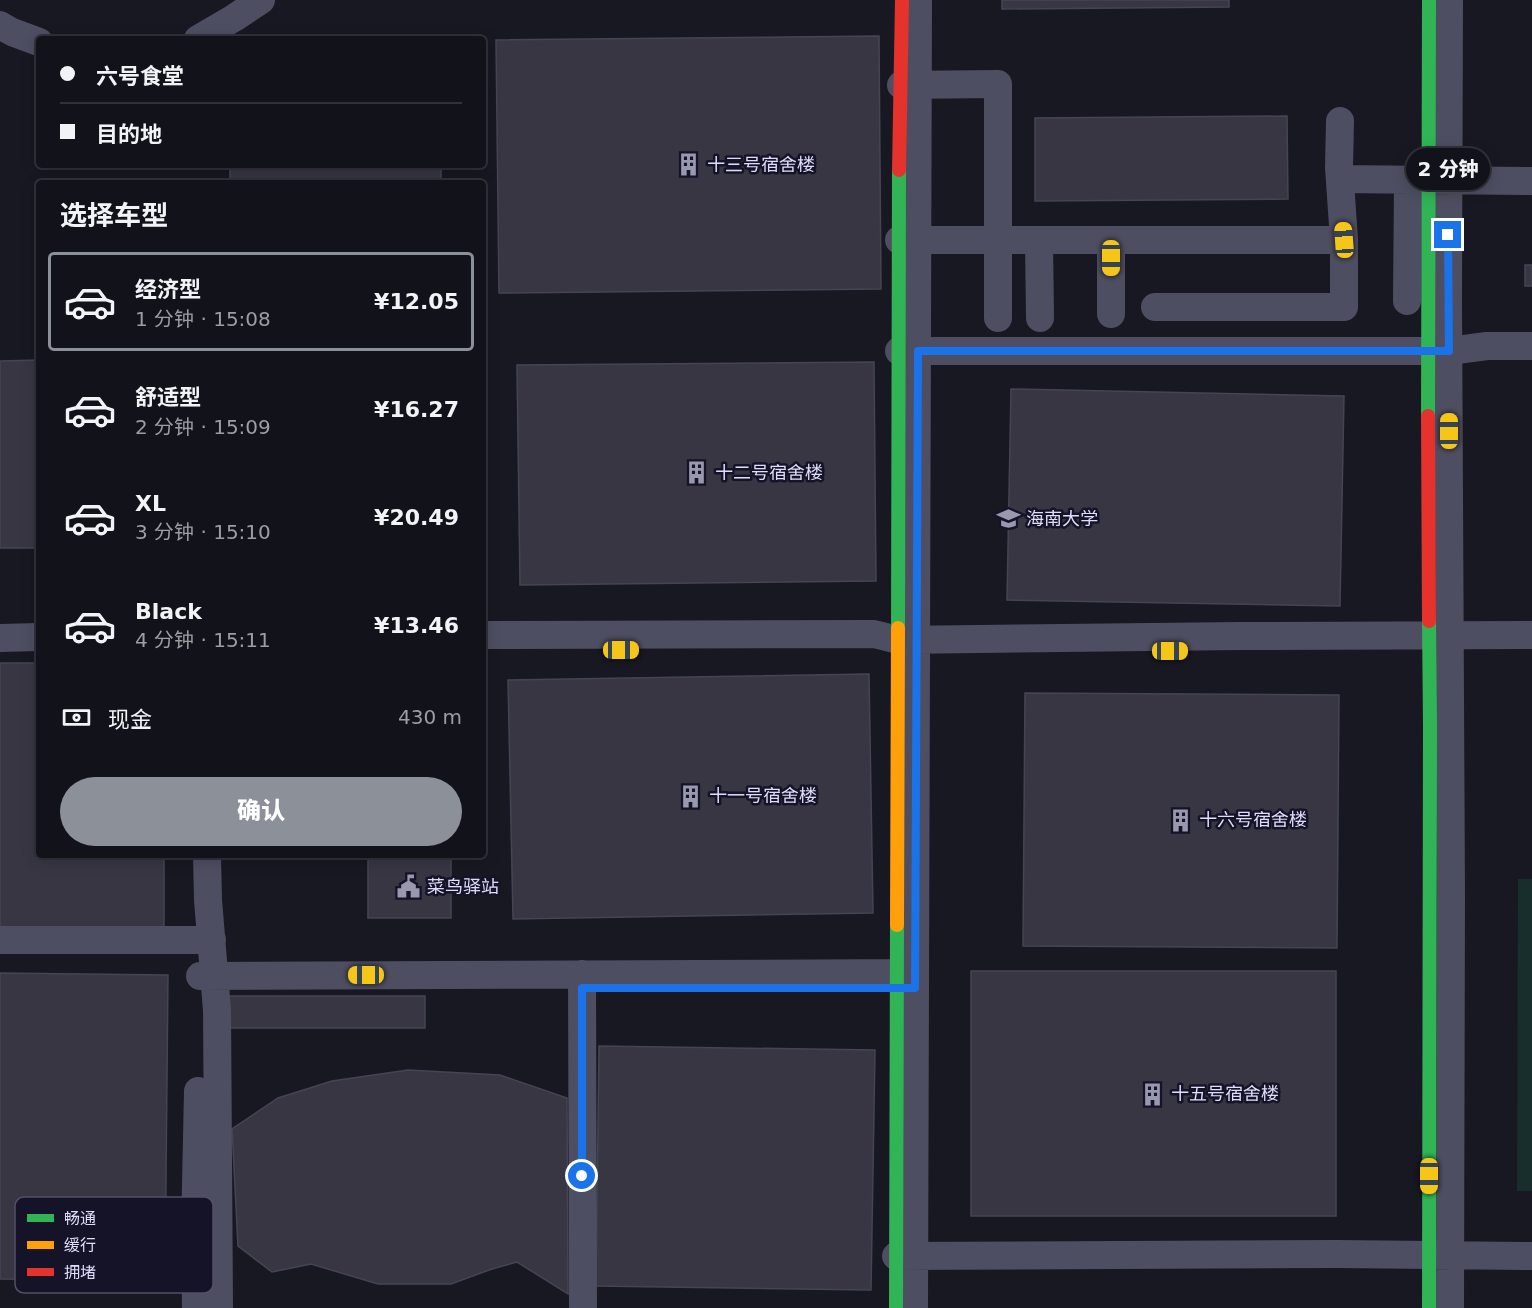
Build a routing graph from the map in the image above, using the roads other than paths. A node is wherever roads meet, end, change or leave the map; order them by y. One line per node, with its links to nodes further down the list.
1 (261, 0): 7 (street)
2 (902, 0): 9 (street)
3 (918, 0): 9 (street)
4 (1429, 0): 12 (street)
5 (1449, 0): 12 (street)
6 (0, 25): 8 (street)
7 (203, 36)
8 (36, 41)
9 (910, 85): 14 (street); 15 (street)
10 (1340, 121): 11 (street)
11 (1340, 179): 12 (street); 18 (street)
12 (1428, 180): 13 (street); 19 (street); 24 (street)
13 (1532, 181)
14 (909, 240): 15 (street); 25 (street)
15 (997, 240): 16 (street); 22 (street)
16 (1040, 240): 17 (street); 23 (street)
17 (1111, 240): 18 (street); 21 (street)
18 (1344, 240): 20 (street)
19 (1407, 301)
20 (1155, 307)
21 (1111, 314)
22 (998, 318)
23 (1040, 318)
24 (1438, 344): 25 (street); 26 (street); 31 (street)
25 (908, 345): 32 (street)
26 (1532, 346)
27 (486, 635): 32 (street)
28 (1532, 635): 31 (street)
29 (36, 637): 30 (street)
30 (0, 638)
31 (1439, 643): 32 (street); 34 (street); 46 (street)
32 (907, 647): 33 (street); 42 (street)
33 (486, 651)
34 (1532, 651)
35 (0, 654): 36 (street)
36 (36, 654)
37 (198, 858): 40 (street)
38 (207, 858): 40 (street)
39 (0, 940): 40 (street)
40 (206, 940): 43 (street)
41 (582, 981): 42 (street); 43 (street); 52 (street)
42 (906, 981): 47 (street)
43 (207, 982): 44 (street); 51 (street)
44 (197, 1197)
45 (1532, 1256): 46 (street)
46 (1439, 1262): 47 (street); 48 (street); 55 (street); 56 (street)
47 (904, 1264): 53 (street); 54 (street)
48 (1532, 1270)
49 (196, 1293): 50 (street)
50 (196, 1308)
51 (219, 1308)
52 (583, 1308)
53 (896, 1308)
54 (914, 1308)
55 (1429, 1308)
56 (1449, 1308)

